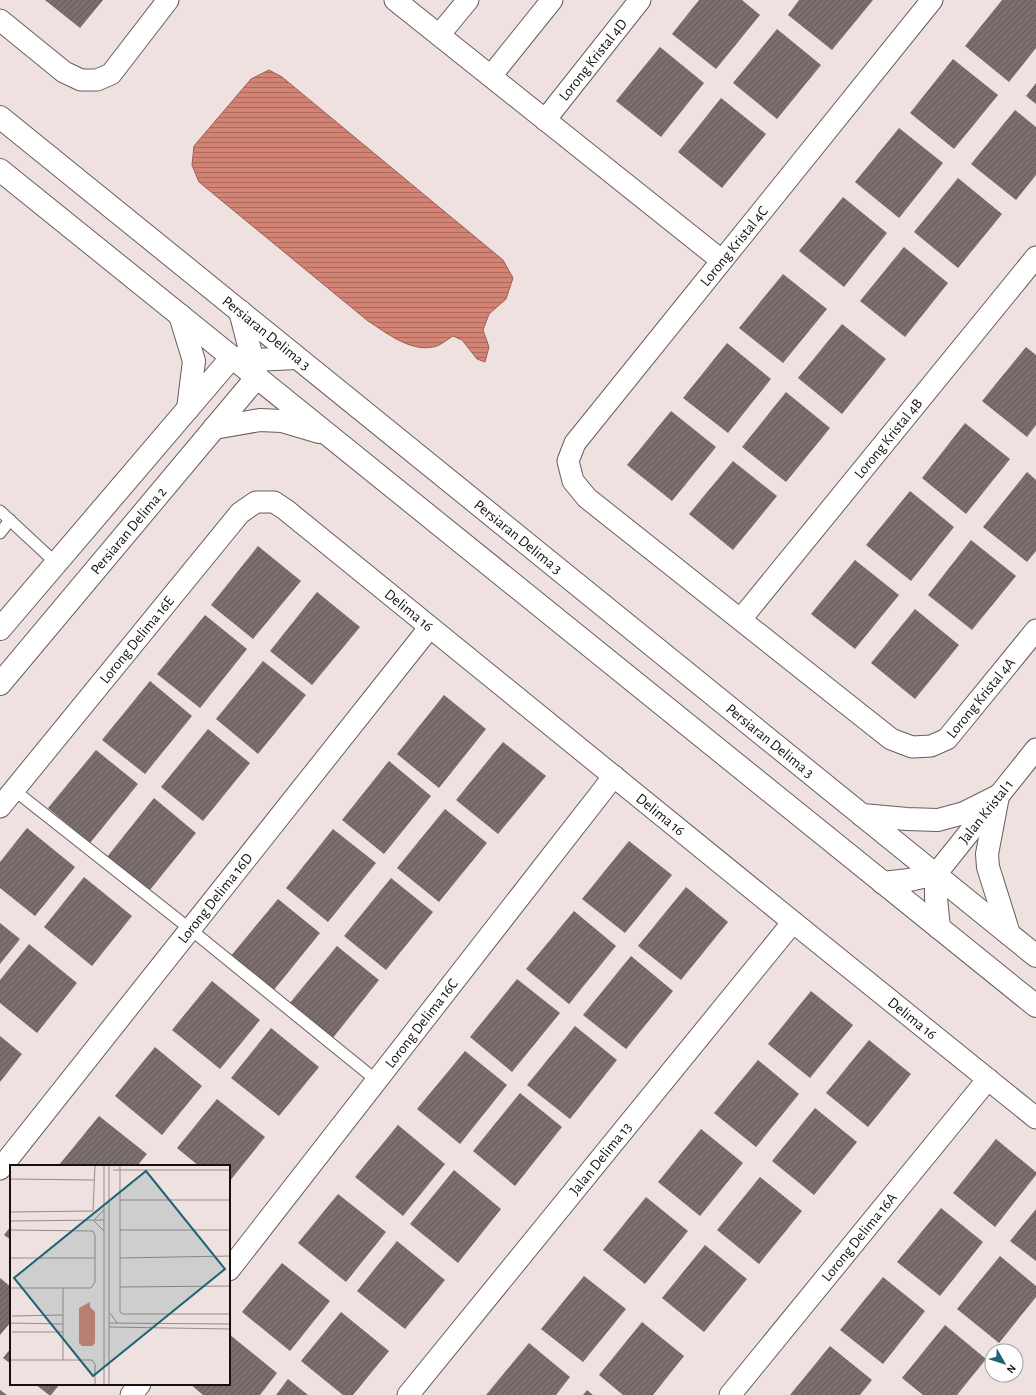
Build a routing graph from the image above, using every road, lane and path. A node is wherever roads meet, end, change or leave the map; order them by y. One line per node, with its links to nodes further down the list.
1 (168, 0): 7 (street)
2 (395, 0): 8 (street)
3 (468, 0): 8 (street)
4 (552, 0): 9 (street)
5 (640, 0): 11 (street, Lorong Kristal 4D)
6 (932, 0): 14 (street, Lorong Kristal 4C)
7 (0, 20)
8 (439, 35): 9 (street)
9 (491, 76): 11 (street)
10 (0, 117): 15 (street, Persiaran Delima 3)
11 (546, 120): 14 (street)
12 (0, 170): 16 (street)
13 (1036, 257): 27 (street, Lorong Kristal 4B)
14 (721, 260): 27 (street, Lorong Kristal 4C)
15 (240, 311): 17 (street, Persiaran Delima 3); 18 (street)
16 (180, 315): 18 (street); 19 (street)
17 (297, 358): 18 (street); 37 (street, Persiaran Delima 3)
18 (247, 365): 19 (street); 20 (street, Persiaran Delima 2); 21 (street)
19 (188, 409): 26 (street)
20 (214, 428): 21 (street); 31 (street, Persiaran Delima 2)
21 (328, 434): 39 (street)
22 (286, 510): 28 (street, Delima 16); 34 (street, Lorong Delima 16E)
23 (0, 511): 24 (lane)
24 (10, 520): 25 (lane); 26 (lane)
25 (0, 532)
26 (56, 563): 29 (street)
27 (741, 619): 30 (street, Lorong Kristal 4A)
28 (430, 627): 33 (street, Delima 16); 42 (street, Lorong Delima 16D)
29 (0, 629)
30 (1036, 630)
31 (0, 684)
32 (1036, 749): 35 (street, Jalan Kristal 1)
33 (614, 776): 40 (street, Delima 16); 47 (street, Lorong Delima 16C)
34 (14, 790): 36 (street, Lorong Delima 16E); 42 (lane)
35 (998, 796): 37 (street); 38 (street, Jalan Kristal 1); 43 (street)
36 (0, 807)
37 (862, 815): 38 (street, Persiaran Delima 3)
38 (936, 874): 39 (street); 41 (street); 43 (street, Persiaran Delima 3)
39 (883, 883): 41 (street)
40 (793, 922): 46 (street, Delima 16); 53 (street, Jalan Delima 13)
41 (939, 928): 45 (street)
42 (190, 930): 47 (lane); 49 (street, Lorong Delima 16D)
43 (1009, 934): 44 (street, Persiaran Delima 3)
44 (1036, 956)
45 (1036, 1006)
46 (988, 1079): 48 (street, Delima 16); 54 (street, Lorong Delima 16A)
47 (376, 1080): 50 (street, Lorong Delima 16C)
48 (1036, 1118)
49 (0, 1169)
50 (230, 1269)
51 (139, 1385): 52 (street)
52 (131, 1395)
53 (408, 1395)
54 (730, 1395)

